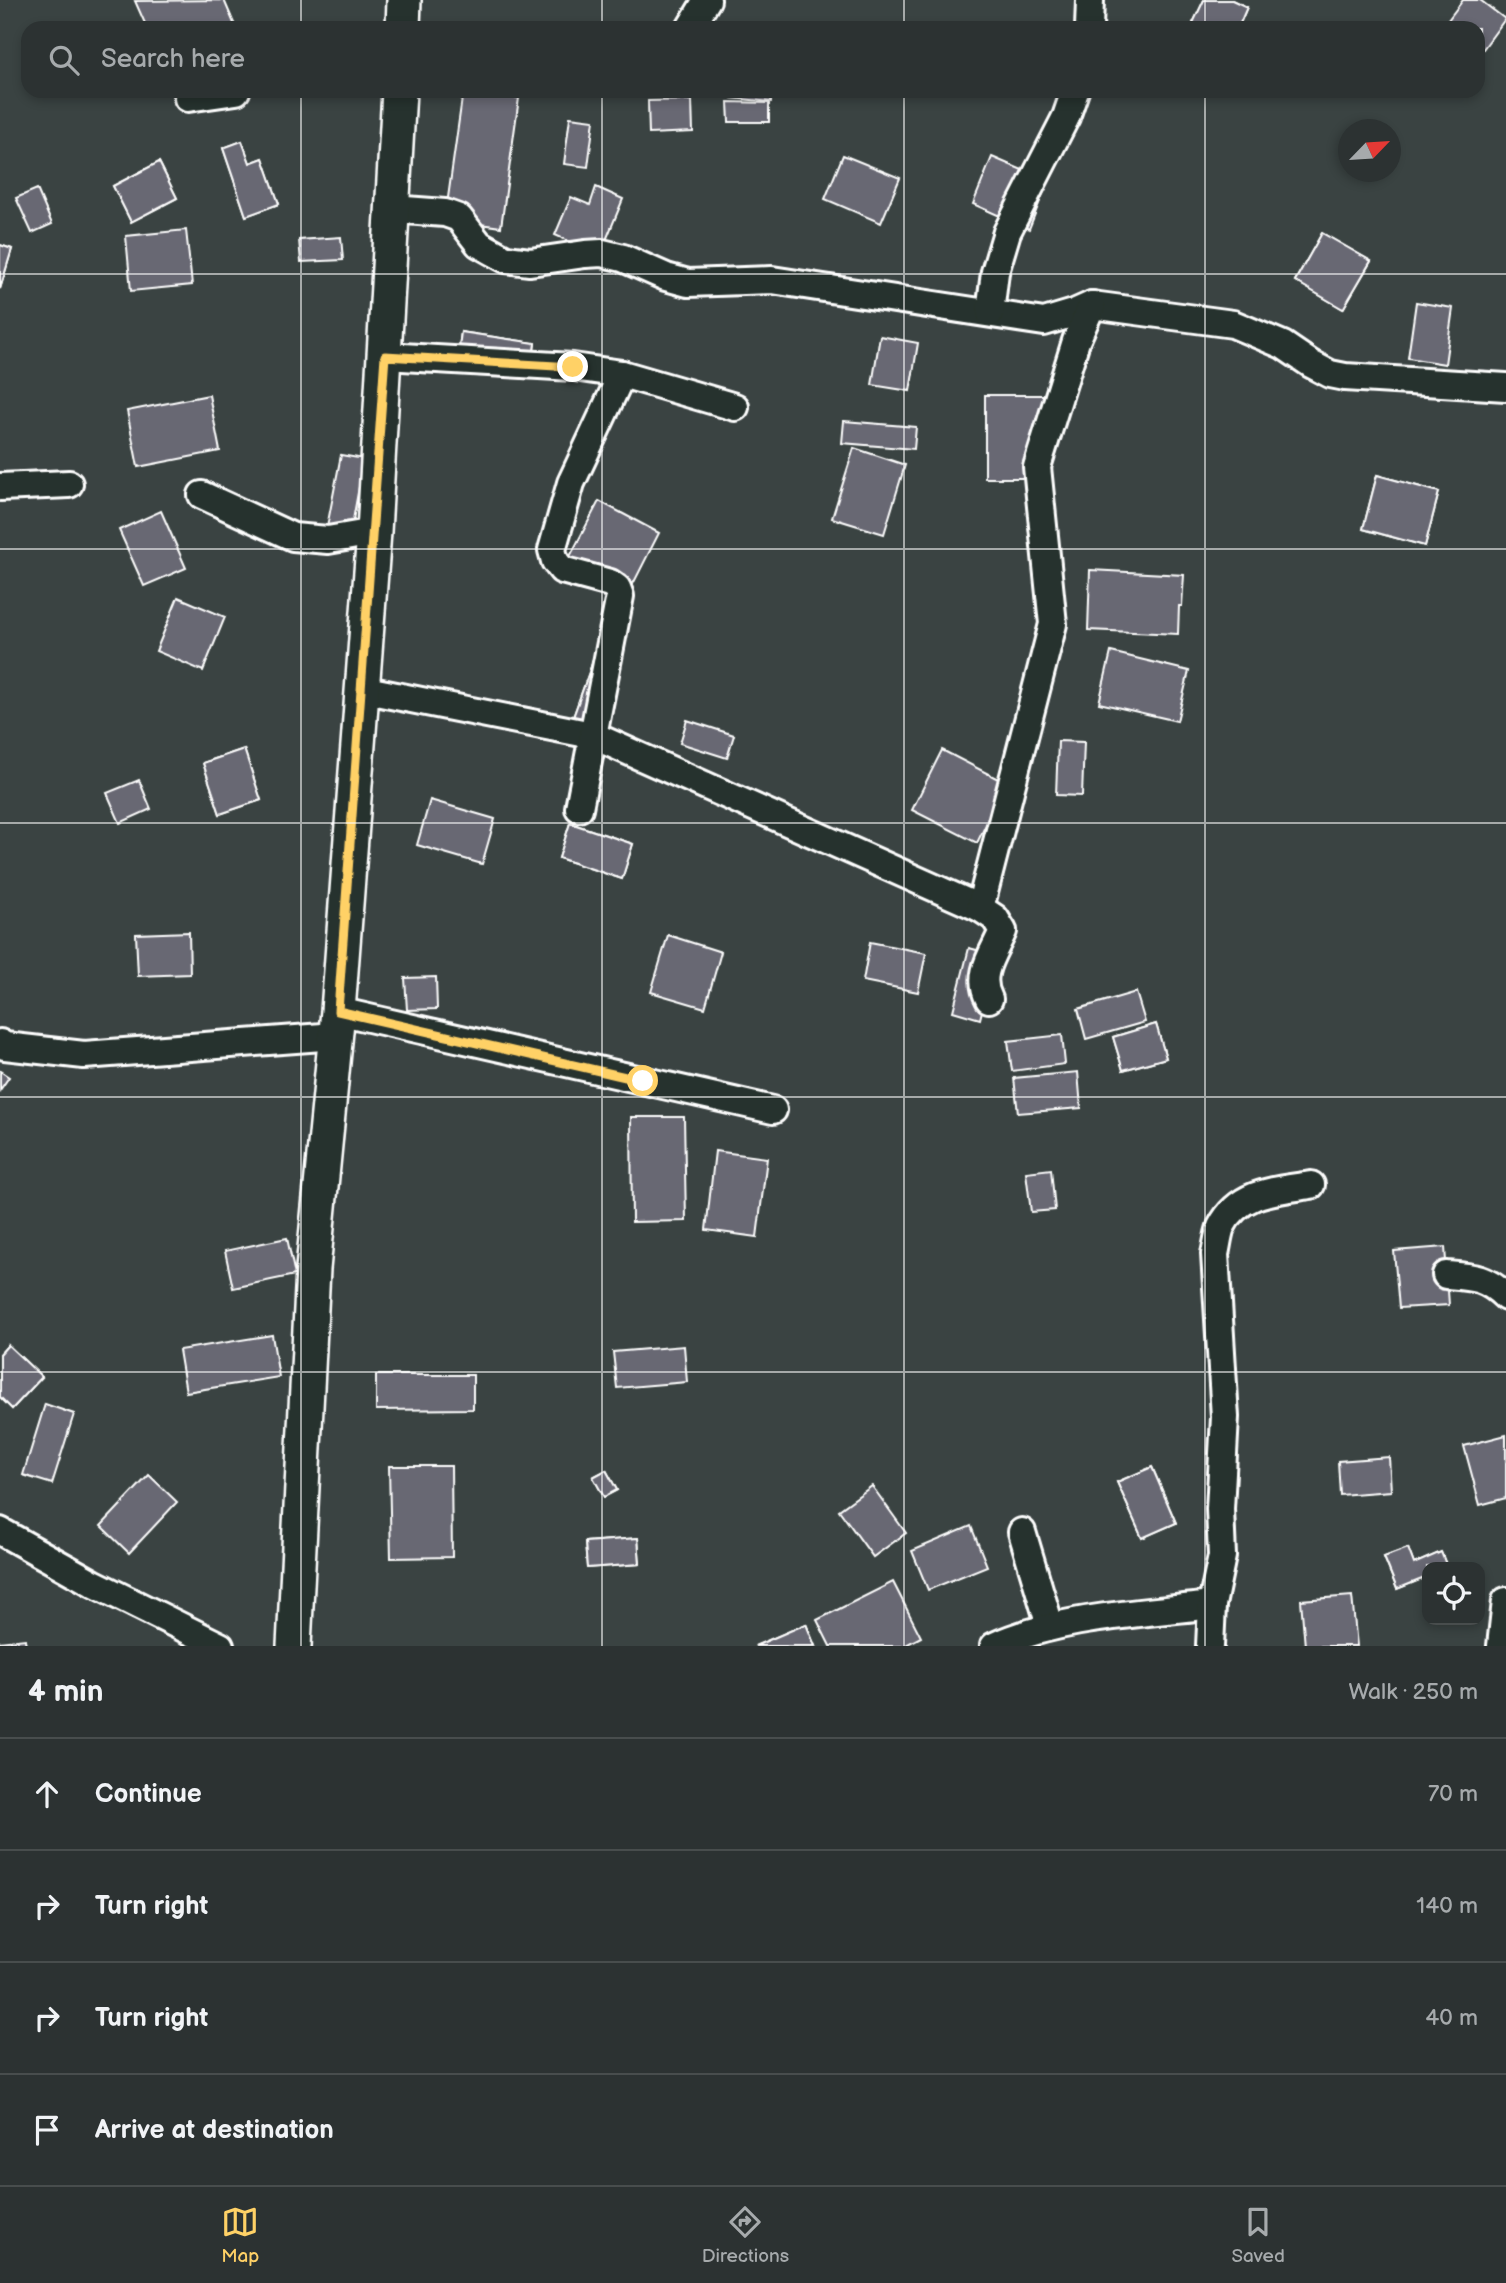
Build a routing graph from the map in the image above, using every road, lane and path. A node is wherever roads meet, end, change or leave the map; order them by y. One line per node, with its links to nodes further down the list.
1 (404, 0): 4 (street)
2 (707, 0): 5 (street)
3 (1090, 0): 6 (street)
4 (402, 21)
5 (694, 21)
6 (1089, 21)
7 (399, 98): 9 (street)
8 (1073, 98): 11 (street)
9 (392, 209): 11 (street); 14 (street)
10 (1092, 305): 12 (street); 13 (street); 16 (street)
11 (990, 313): 12 (street)
12 (1045, 321): 13 (street)
13 (1076, 341): 25 (street)
14 (385, 356): 15 (street); 21 (street)
15 (622, 374): 17 (street); 23 (street)
16 (1506, 387)
17 (735, 407)
18 (69, 484): 19 (street)
19 (0, 487)
20 (202, 495): 21 (street)
21 (374, 532): 22 (street)
22 (360, 690): 23 (street); 27 (street)
23 (592, 735): 24 (street); 25 (street)
24 (579, 808)
25 (980, 908): 26 (street)
26 (989, 999)
27 (337, 1023): 28 (street); 29 (street); 39 (street)
28 (0, 1043)
29 (773, 1110)
30 (1311, 1185): 36 (street)
31 (1446, 1275): 32 (street)
32 (1506, 1297)
33 (0, 1531): 38 (street)
34 (1022, 1532): 37 (street)
35 (1506, 1601): 42 (street)
36 (1212, 1605): 37 (street); 41 (street)
37 (1050, 1626): 40 (street)
38 (220, 1646)
39 (294, 1646)
40 (993, 1646)
41 (1210, 1646)
42 (1501, 1646)

